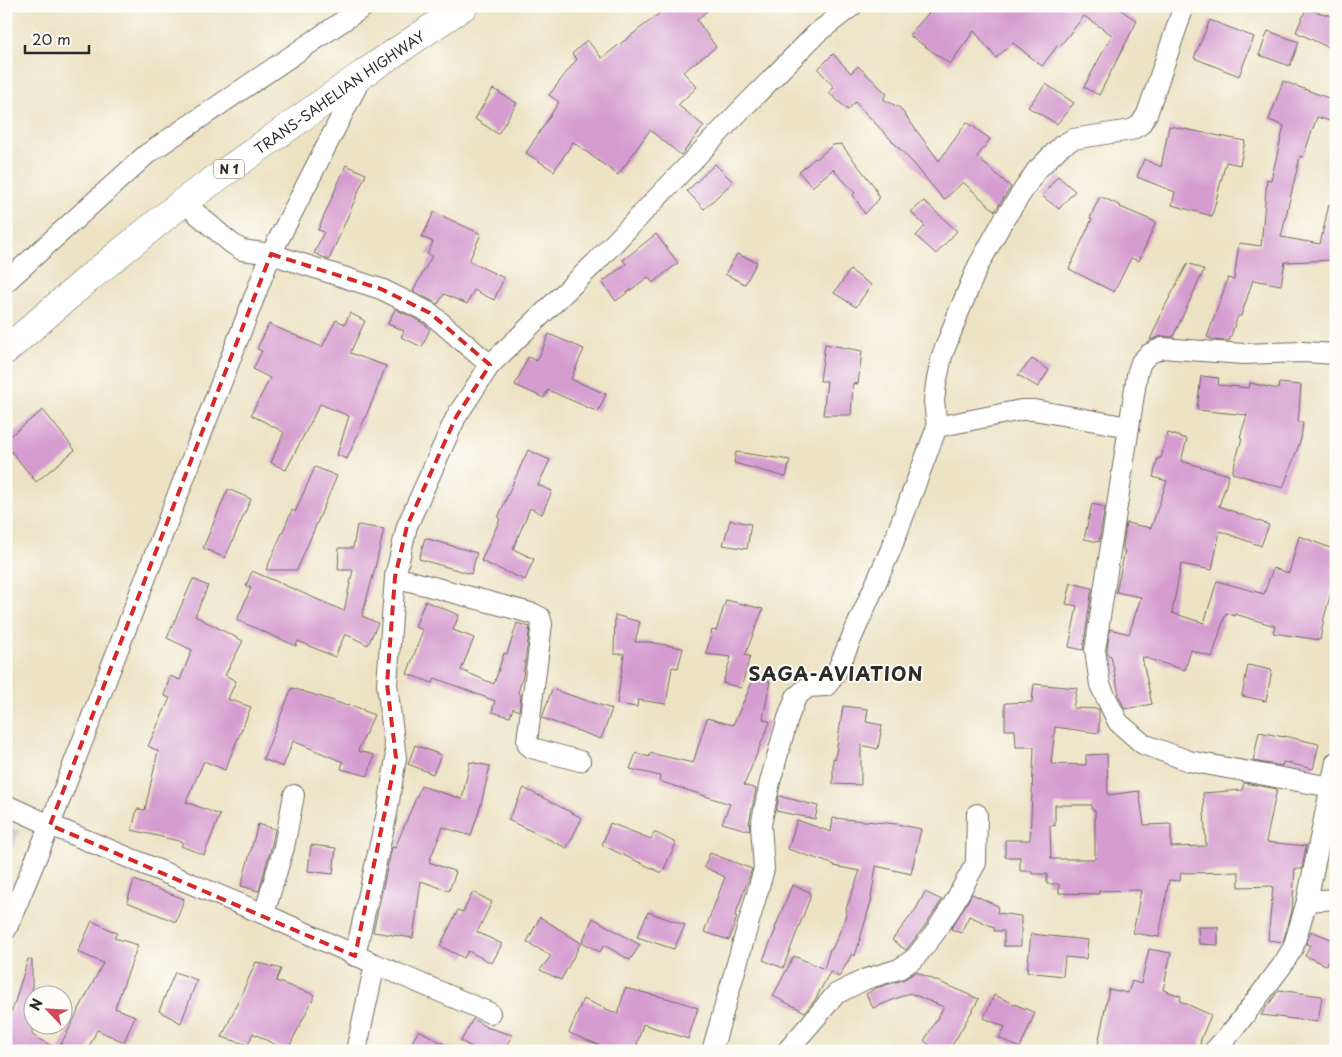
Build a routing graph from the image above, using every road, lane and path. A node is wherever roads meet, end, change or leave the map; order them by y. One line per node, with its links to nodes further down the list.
1 (365, 6): 8 (street)
2 (464, 6): 5 (highway, TRANS-SAHELIAN HIGHWAY / N 1)
3 (852, 6): 11 (street)
4 (1184, 6): 12 (street)
5 (362, 74): 6 (highway, TRANS-SAHELIAN HIGHWAY / N 1); 7 (street)
6 (183, 202): 7 (street); 9 (highway, TRANS-SAHELIAN HIGHWAY / N 1)
7 (271, 254): 11 (street); 21 (street)
8 (6, 282)
9 (6, 350)
10 (1336, 354): 13 (street)
11 (490, 365): 14 (street)
12 (937, 427): 13 (street); 30 (street)
13 (1129, 427): 17 (street)
14 (395, 577): 15 (street); 26 (street)
15 (580, 761)
16 (1336, 762): 17 (street)
17 (1331, 787): 23 (street)
18 (294, 795): 24 (street)
19 (6, 805): 21 (street)
20 (977, 814): 31 (street)
21 (50, 825): 24 (street); 25 (street)
22 (1336, 899): 23 (street)
23 (1307, 901): 32 (street)
24 (264, 914): 26 (street)
25 (6, 930)
26 (355, 956): 27 (street)
27 (375, 964): 28 (street); 29 (street)
28 (490, 1013)
29 (357, 1050)
30 (712, 1051)
31 (787, 1051)
32 (1214, 1051)

